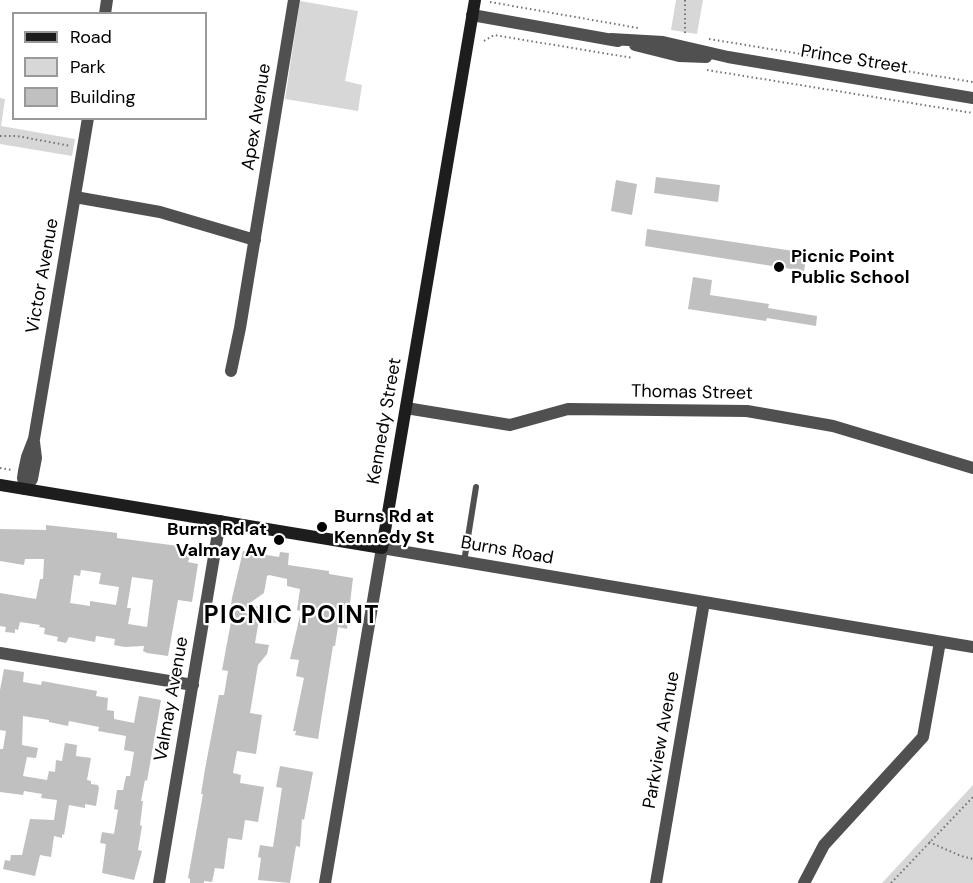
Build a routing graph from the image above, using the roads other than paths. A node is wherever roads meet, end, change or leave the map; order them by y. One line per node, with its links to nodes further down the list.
1 (294, 0): 7 (street, Apex Avenue)
2 (475, 0): 3 (street, Kennedy Street)
3 (472, 15): 4 (street, Prince Street); 9 (street, Kennedy Street)
4 (973, 98)
5 (88, 120): 6 (street, Victor Avenue)
6 (75, 198): 7 (street); 13 (street, Victor Avenue)
7 (255, 240): 8 (street, Apex Avenue)
8 (231, 371)
9 (406, 408): 10 (street, Thomas Street); 15 (street, Kennedy Street)
10 (973, 468)
11 (0, 484): 13 (street, Burns Road)
12 (476, 487): 16 (lane)
13 (25, 489): 14 (street, Burns Road)
14 (220, 521): 15 (street, Burns Road); 21 (street, Valmay Avenue)
15 (382, 548): 16 (street, Burns Road); 23 (street, Kennedy Street)
16 (464, 562): 17 (street, Burns Road)
17 (704, 602): 18 (street, Burns Road); 24 (street, Parkview Avenue)
18 (940, 642): 19 (street, Burns Road); 25 (street)
19 (973, 647)
20 (0, 653): 21 (street)
21 (193, 685): 22 (street, Valmay Avenue)
22 (159, 883)
23 (325, 883)
24 (656, 883)
25 (804, 883)

